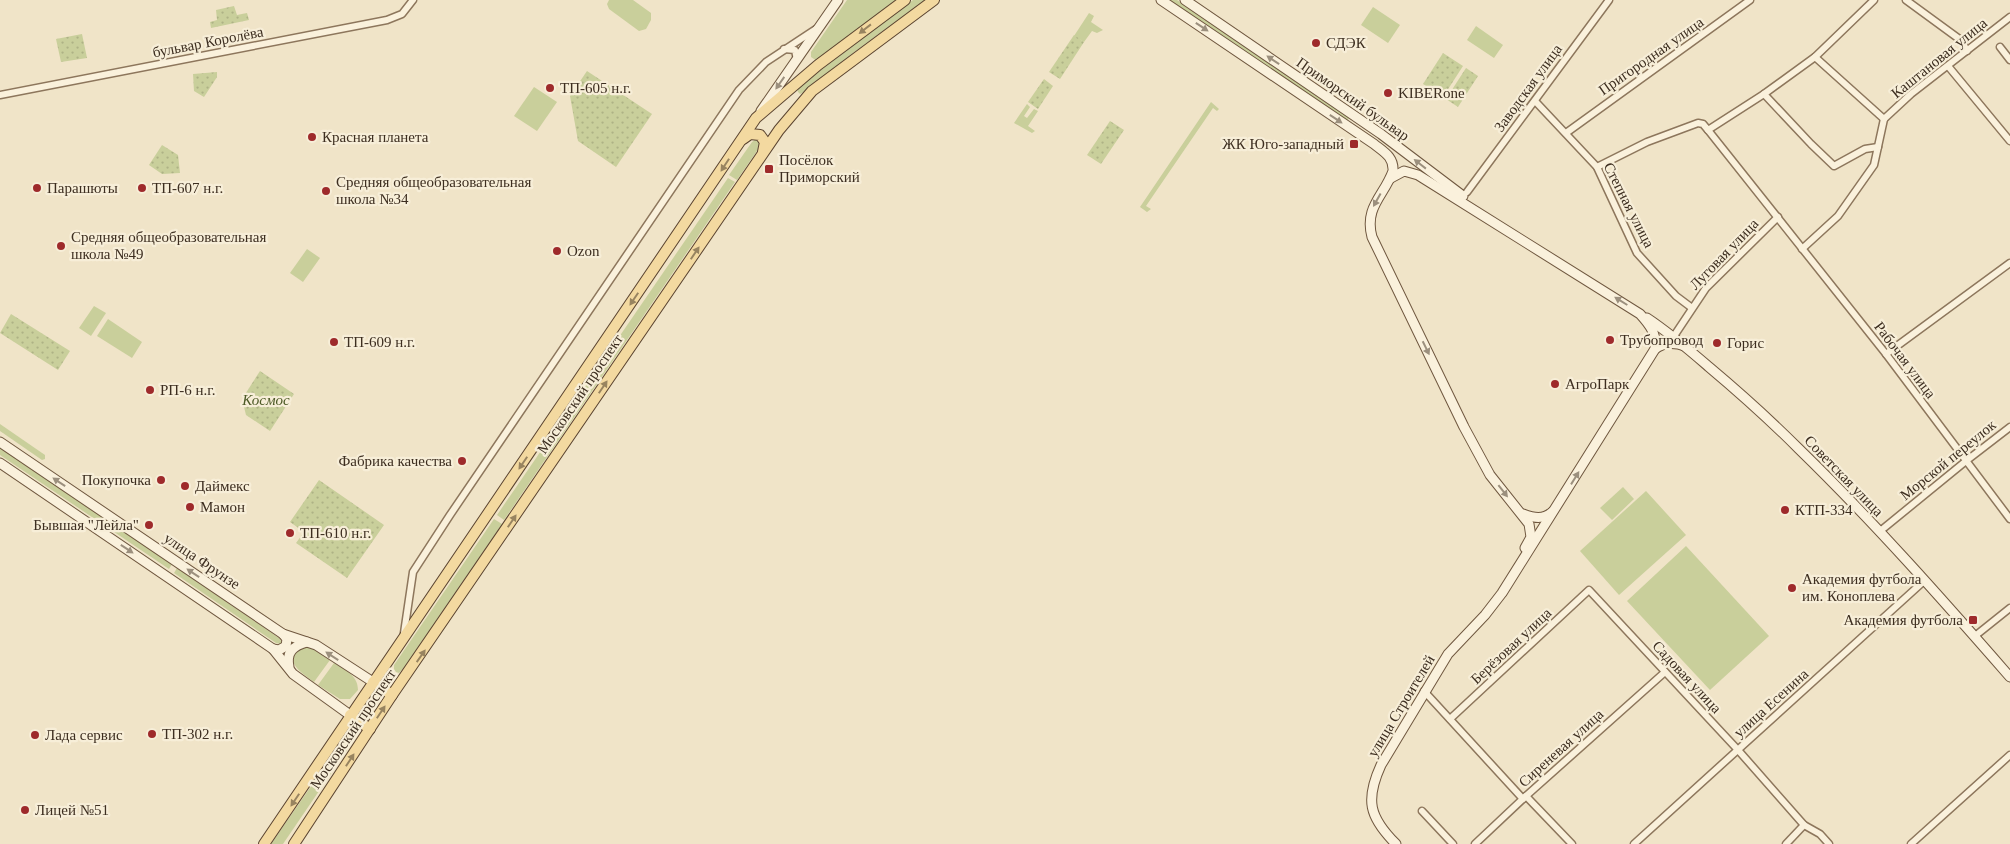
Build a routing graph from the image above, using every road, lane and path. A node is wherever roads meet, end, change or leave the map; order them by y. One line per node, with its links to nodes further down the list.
1 (413, 0): 23 (street, бульвар Королёва)
2 (838, 0): 12 (main road, Московский проспект)
3 (905, 0): 20 (main road, Московский проспект, one-way to 20)
4 (934, 0): 21 (main road, Московский проспект)
5 (1161, 0): 32 (main road, Приморский бульвар, one-way to 32)
6 (1185, 0): 29 (main road, Приморский бульвар, one-way to 6)
7 (1609, 0): 24 (street, Заводская улица)
8 (1750, 0): 28 (street, Пригородная улица)
9 (1874, 0): 16 (street)
10 (1906, 0): 15 (street)
11 (2010, 17): 15 (street, Каштановая улица)
12 (819, 27): 14 (street); 17 (main road, Московский проспект)
13 (2000, 47): 18 (street)
14 (783, 50): 17 (street); 62 (street)
15 (1967, 52): 19 (street, Каштановая улица)
16 (1815, 57): 22 (street); 26 (street)
17 (797, 60): 25 (main road, Московский проспект, one-way to 25)
18 (2010, 60)
19 (1948, 66): 26 (street, Каштановая улица); 31 (street)
20 (796, 85): 21 (main road); 25 (main road, Московский проспект)
21 (812, 91): 34 (main road, Московский проспект)
22 (1764, 94): 27 (street); 33 (street)
23 (0, 95)
24 (1535, 100): 28 (street, Степная улица); 37 (street, Заводская улица)
25 (756, 118): 30 (main road, Московский проспект)
26 (1884, 119): 33 (street)
27 (1708, 130): 35 (street); 38 (street, Рабочая улица)
28 (1566, 133): 35 (street, Степная улица)
29 (1381, 134): 32 (main road); 39 (main road, Приморский бульвар, one-way to 29)
30 (742, 139): 34 (main road); 62 (main road, Московский проспект, one-way to 62)
31 (2010, 141)
32 (1374, 144): 36 (main road, Приморский бульвар)
33 (1878, 147): 40 (street)
34 (763, 153): 70 (main road, Московский проспект, one-way to 34)
35 (1597, 167): 42 (street, Степная улица)
36 (1391, 178): 39 (main road); 53 (main road, one-way to 53)
37 (1467, 192)
38 (1778, 217): 40 (street, Рабочая улица); 42 (street, Луговая улица)
39 (1501, 225): 43 (main road, Советская улица, one-way to 39)
40 (1802, 249): 47 (street, Рабочая улица)
41 (2010, 263): 47 (street)
42 (1692, 308): 44 (street, Луговая улица)
43 (1640, 314): 44 (main road, Советская улица); 46 (main road)
44 (1674, 336): 45 (main road, Советская улица)
45 (1688, 347): 46 (main road); 55 (main road, Советская улица)
46 (1655, 349): 52 (main road, one-way to 46)
47 (1886, 354): 50 (street, Рабочая улица)
48 (2010, 427): 50 (street, Морской переулок)
49 (0, 442): 60 (main road, улица Фрунзе, one-way to 49)
50 (1966, 461): 54 (street, Рабочая улица); 55 (street, Морской переулок)
51 (0, 463): 64 (main road, one-way to 64)
52 (1558, 505): 53 (main road); 58 (main road)
53 (1523, 514): 58 (main road)
54 (2010, 520)
55 (1879, 532): 56 (main road, Советская улица)
56 (1924, 581): 61 (main road, Советская улица); 74 (street, улица Есенина)
57 (1589, 590): 66 (street, Садовая улица); 72 (street, Берёзовая улица)
58 (1502, 593): 69 (main road, улица Строителей)
59 (2010, 608): 61 (street)
60 (283, 634): 63 (main road, улица Фрунзе); 64 (main road)
61 (1975, 636): 67 (main road, Советская улица)
62 (404, 638): 68 (main road, Московский проспект)
63 (308, 642): 65 (main road); 68 (main road, улица Фрунзе, one-way to 63)
64 (273, 649): 65 (main road)
65 (289, 669): 71 (main road)
66 (1665, 672): 74 (street, Садовая улица); 76 (street, Сиреневая улица)
67 (2010, 677)
68 (373, 682): 70 (main road, улица Фрунзе); 71 (main road, Московский проспект)
69 (1424, 691): 72 (street); 81 (main road, улица Строителей)
70 (392, 695): 73 (main road, Московский проспект, one-way to 70)
71 (350, 715): 73 (main road); 79 (main road, Московский проспект, one-way to 79)
72 (1450, 719): 76 (street)
73 (370, 729): 80 (main road, Московский проспект, one-way to 73)
74 (1738, 750): 78 (street, Садовая улица); 85 (street, улица Есенина)
75 (2010, 755): 88 (street)
76 (1524, 797): 83 (street, Сиреневая улица); 84 (street)
77 (1422, 811): 82 (street)
78 (1804, 825): 86 (street); 87 (street, Садовая улица)
79 (264, 844)
80 (294, 844)
81 (1396, 844)
82 (1453, 844)
83 (1475, 844)
84 (1572, 844)
85 (1634, 844)
86 (1786, 844)
87 (1829, 844)
88 (1911, 844)

